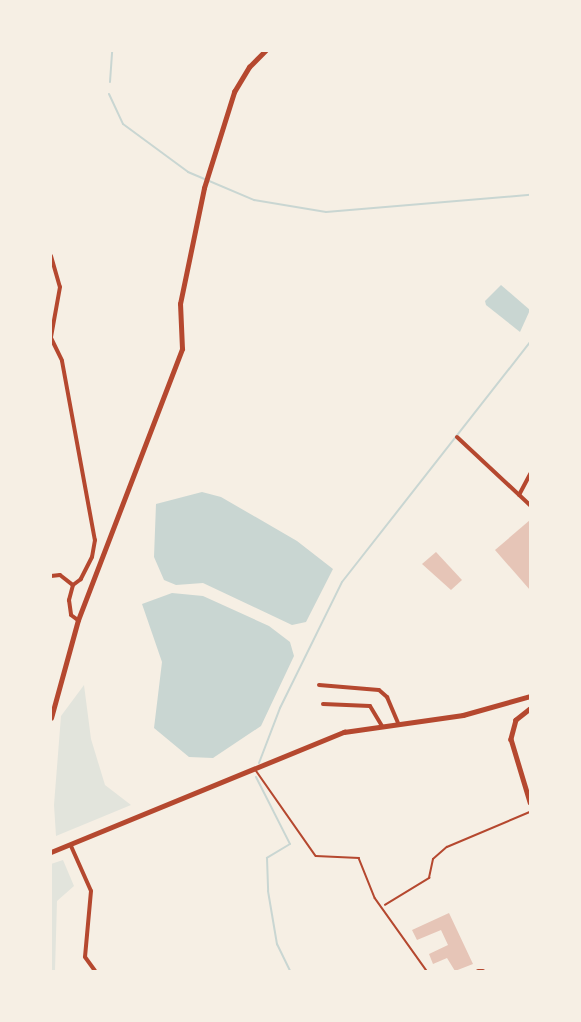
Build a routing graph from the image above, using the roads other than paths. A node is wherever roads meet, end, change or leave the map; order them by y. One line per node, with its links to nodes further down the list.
1 (265, 51): 10 (street)
2 (51, 256): 3 (street)
3 (51, 338): 9 (street)
4 (457, 437): 6 (street)
5 (530, 474): 6 (street)
6 (519, 495): 7 (street)
7 (530, 505)
8 (51, 576): 9 (street)
9 (73, 585): 10 (street)
10 (78, 620): 15 (street)
11 (319, 685): 16 (street)
12 (530, 696): 16 (street)
13 (323, 704): 17 (street)
14 (530, 708): 19 (street)
15 (51, 718)
16 (398, 723): 17 (street)
17 (382, 726): 18 (street)
18 (254, 768): 22 (street); 24 (lane)
19 (530, 802)
20 (530, 812): 24 (lane)
21 (51, 844): 23 (street)
22 (71, 846): 23 (street); 25 (street)
23 (52, 851)
24 (384, 906): 26 (lane)
25 (95, 971)
26 (427, 971)

